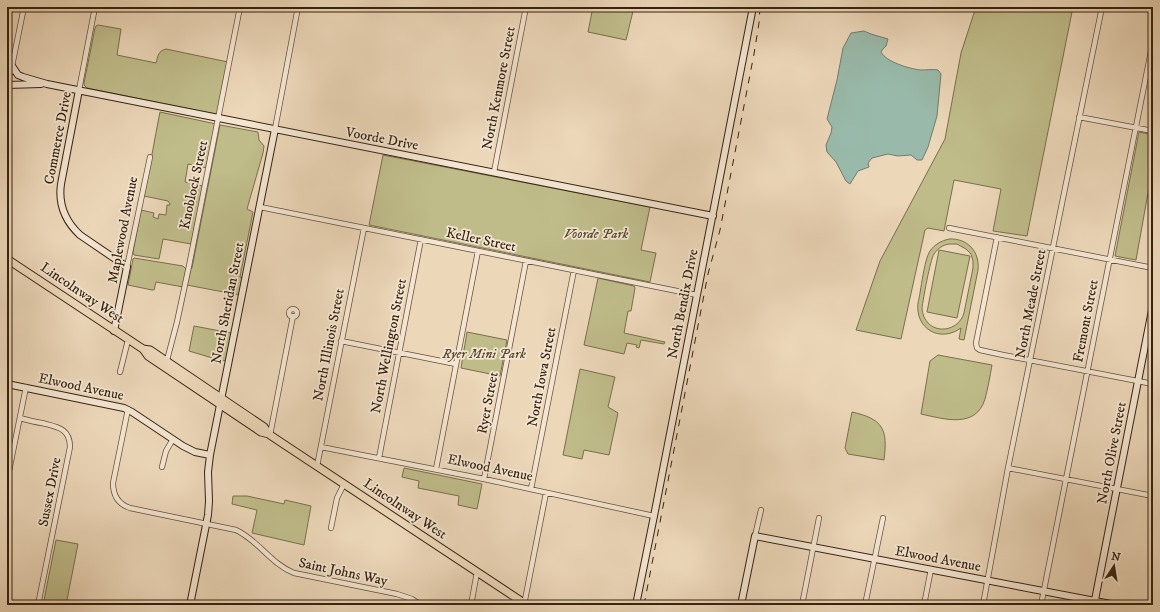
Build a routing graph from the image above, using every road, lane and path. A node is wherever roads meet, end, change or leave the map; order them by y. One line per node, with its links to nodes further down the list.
1 (24, 7): 9 (street)
2 (95, 7): 13 (street, Commerce Drive)
3 (240, 7): 15 (street, Knoblock Street)
4 (298, 7): 17 (street, North Sheridan Street)
5 (526, 7): 20 (street, North Kenmore Street)
6 (753, 7): 22 (street, North Bendix Drive)
7 (1102, 7): 14 (street, North Meade Street)
8 (1153, 41): 16 (street, Fremont Street)
9 (12, 66): 10 (street); 11 (street, Voorde Drive)
10 (7, 78)
11 (47, 84): 12 (street, Voorde Drive); 13 (street, Voorde Drive)
12 (7, 85)
13 (79, 90): 15 (street, Voorde Drive); 32 (street, Commerce Drive)
14 (1079, 117): 16 (street); 27 (street, North Meade Street)
15 (219, 118): 17 (street, Voorde Drive); 44 (street, Knoblock Street)
16 (1136, 128): 18 (street); 30 (street, Fremont Street)
17 (275, 129): 20 (street, Voorde Drive); 21 (street, North Sheridan Street)
18 (1153, 132)
19 (150, 157): 32 (street, Maplewood Avenue)
20 (494, 172): 22 (street, Voorde Drive)
21 (260, 207): 23 (street, Keller Street); 51 (street, North Sheridan Street)
22 (713, 216): 35 (street, North Bendix Drive)
23 (364, 228): 26 (street, Keller Street); 40 (street, North Illinois Street)
24 (949, 228): 25 (street)
25 (997, 236): 27 (street); 42 (street)
26 (421, 239): 28 (street, Keller Street); 41 (street, North Wellington Street)
27 (1053, 248): 30 (street); 42 (street, North Meade Street)
28 (478, 251): 31 (street, Keller Street); 43 (street)
29 (7, 259): 38 (main road, Lincolnway West)
30 (1110, 259): 33 (street); 46 (street, Fremont Street)
31 (526, 261): 34 (street, Keller Street); 63 (street, Ryer Street)
32 (128, 267): 38 (street, Maplewood Avenue)
33 (1153, 268)
34 (574, 270): 35 (street, Keller Street); 67 (street, North Iowa Street)
35 (697, 295): 72 (street, North Bendix Drive)
36 (1153, 305): 47 (street, North Olive Street)
37 (293, 316): 54 (street)
38 (114, 331): 39 (main road, Lincolnway West)
39 (128, 340): 44 (main road, Lincolnway West); 45 (street)
40 (341, 341): 41 (street); 56 (street, North Illinois Street)
41 (399, 352): 43 (street); 58 (street, North Wellington Street)
42 (1030, 360): 46 (street); 61 (street, North Meade Street)
43 (456, 364): 62 (street)
44 (166, 365): 51 (main road, Lincolnway West)
45 (120, 372)
46 (1087, 372): 47 (street); 64 (street, Fremont Street)
47 (1138, 381): 49 (street); 68 (street, North Olive Street)
48 (7, 384): 50 (street, Elwood Avenue)
49 (1153, 384)
50 (26, 388): 52 (street, Elwood Avenue); 53 (street)
51 (221, 401): 54 (main road, Lincolnway West); 57 (street, North Sheridan Street)
52 (128, 409): 55 (street, Elwood Avenue); 75 (street, Saint Johns Way)
53 (20, 418): 65 (street); 86 (street, Sussex Drive)
54 (270, 435): 59 (main road, Lincolnway West)
55 (173, 439): 57 (street, Elwood Avenue); 60 (street)
56 (321, 446): 58 (street, Elwood Avenue); 59 (street, North Illinois Street)
57 (210, 456): 75 (street, North Sheridan Street)
58 (379, 458): 62 (street, Elwood Avenue)
59 (317, 466): 66 (main road, Lincolnway West)
60 (162, 467)
61 (1008, 468): 64 (street); 82 (street, North Meade Street)
62 (436, 469): 63 (street, Elwood Avenue)
63 (484, 479): 67 (street, Elwood Avenue)
64 (1066, 480): 68 (street); 83 (street, Fremont Street)
65 (7, 481)
66 (344, 484): 76 (street); 81 (main road, Lincolnway West)
67 (531, 489): 69 (street, Elwood Avenue)
68 (1117, 489): 70 (street); 85 (street, North Olive Street)
69 (546, 493): 72 (street, Elwood Avenue); 90 (street)
70 (1153, 496)
71 (761, 510): 77 (street)
72 (654, 516): 91 (street, North Bendix Drive)
73 (819, 518): 78 (street)
74 (882, 518): 79 (street)
75 (207, 523): 87 (street, North Sheridan Street); 88 (street, Saint Johns Way)
76 (331, 528)
77 (755, 536): 78 (street, Elwood Avenue); 92 (street)
78 (813, 547): 79 (street, Elwood Avenue); 93 (street)
79 (874, 558): 80 (street, Elwood Avenue); 94 (street)
80 (931, 569): 82 (street, Elwood Avenue); 95 (street)
81 (477, 572): 89 (street); 90 (main road, Lincolnway West)
82 (987, 580): 83 (street, Elwood Avenue); 96 (street, North Meade Street)
83 (1044, 591): 85 (street, Elwood Avenue); 97 (street, Fremont Street)
84 (1153, 594): 99 (street)
85 (1094, 603): 98 (street, Elwood Avenue)
86 (38, 605)
87 (190, 605)
88 (421, 605)
89 (470, 605)
90 (525, 605)
91 (636, 605)
92 (742, 605)
93 (802, 605)
94 (865, 605)
95 (924, 605)
96 (983, 605)
97 (1041, 605)
98 (1116, 605)
99 (1151, 605)

